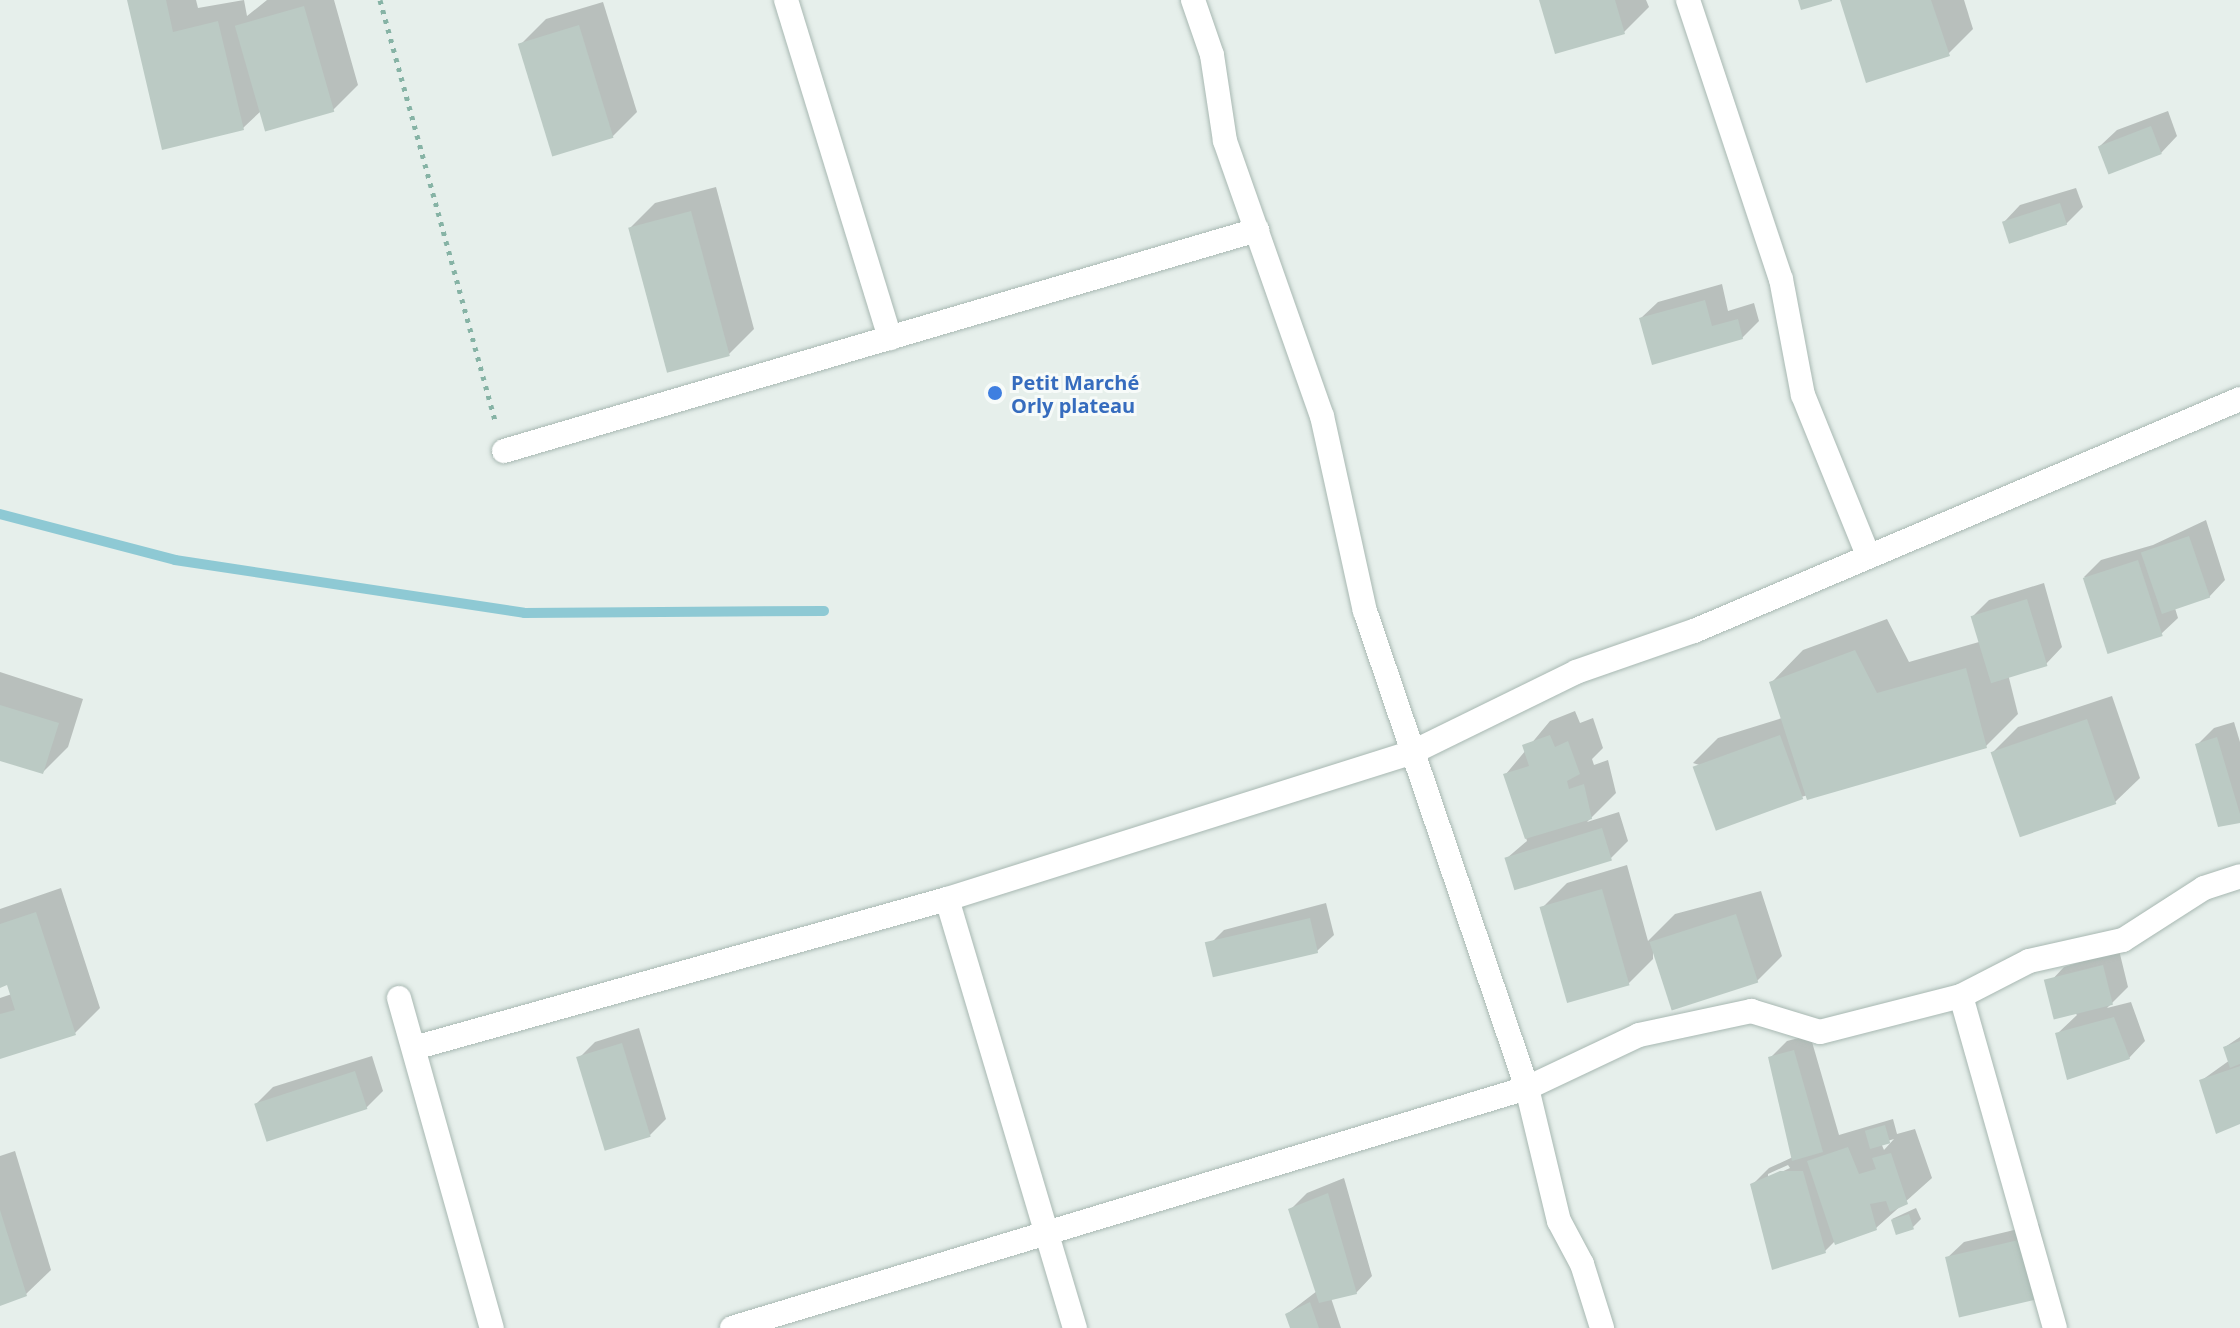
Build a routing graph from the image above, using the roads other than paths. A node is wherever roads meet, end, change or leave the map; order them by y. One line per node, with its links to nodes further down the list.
1 (786, 0): 5 (street)
2 (1193, 0): 4 (street)
3 (1688, 0): 8 (street)
4 (1257, 230): 5 (street); 9 (street)
5 (890, 338): 7 (street)
6 (2240, 399): 8 (street)
7 (504, 451)
8 (1868, 555): 9 (street)
9 (1411, 753): 11 (street); 15 (street)
10 (2240, 876): 12 (street)
11 (947, 899): 14 (street); 16 (street)
12 (1961, 996): 15 (street); 21 (street)
13 (399, 998): 14 (street)
14 (414, 1048): 17 (street)
15 (1527, 1088): 16 (street); 20 (street)
16 (1046, 1233): 18 (street); 19 (street)
17 (492, 1328)
18 (732, 1328)
19 (1075, 1328)
20 (1602, 1328)
21 (2055, 1328)

